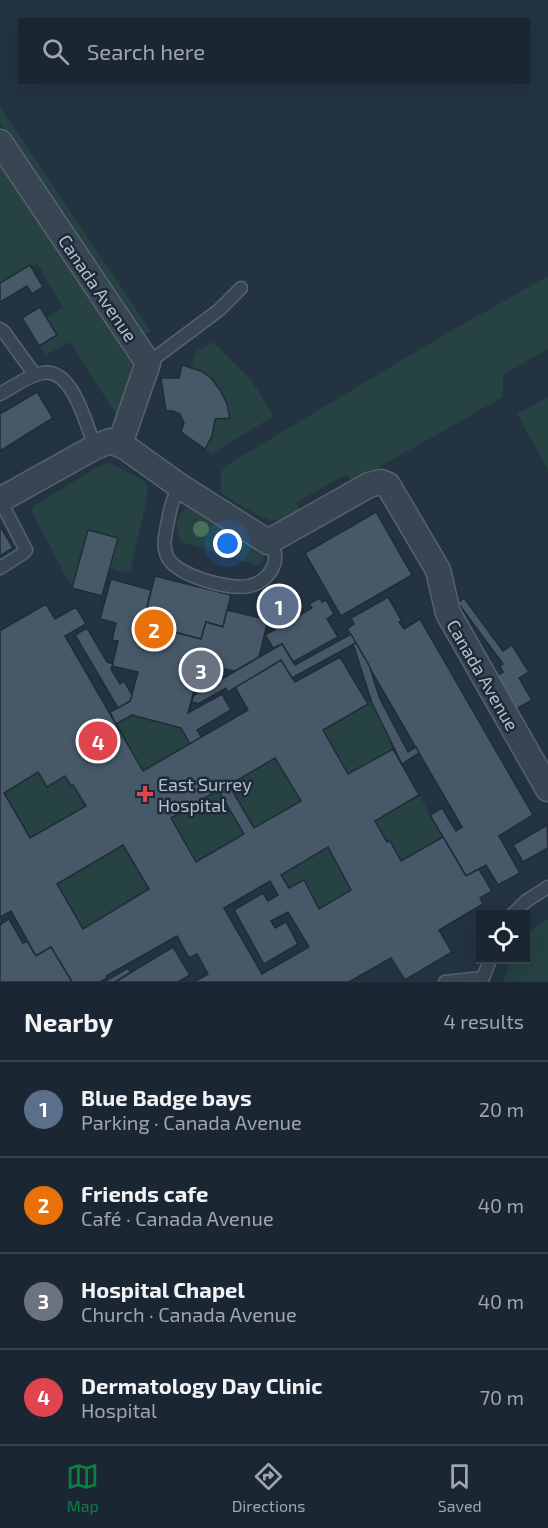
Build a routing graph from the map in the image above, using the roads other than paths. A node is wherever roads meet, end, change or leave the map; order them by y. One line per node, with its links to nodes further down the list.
1 (0, 142): 4 (street, Canada Avenue)
2 (241, 288): 4 (lane)
3 (0, 329): 5 (lane)
4 (148, 363): 7 (street)
5 (35, 375): 6 (lane); 8 (lane)
6 (0, 394)
7 (120, 444): 8 (street); 9 (street)
8 (95, 447): 10 (street)
9 (181, 487): 11 (street); 11 (lane)
10 (0, 500): 12 (lane)
11 (268, 542): 13 (street, Canada Avenue)
12 (0, 568)
13 (548, 789)
14 (548, 887): 15 (lane)
15 (518, 910)
16 (489, 964): 17 (lane)
17 (483, 980): 18 (lane)
18 (445, 982)

